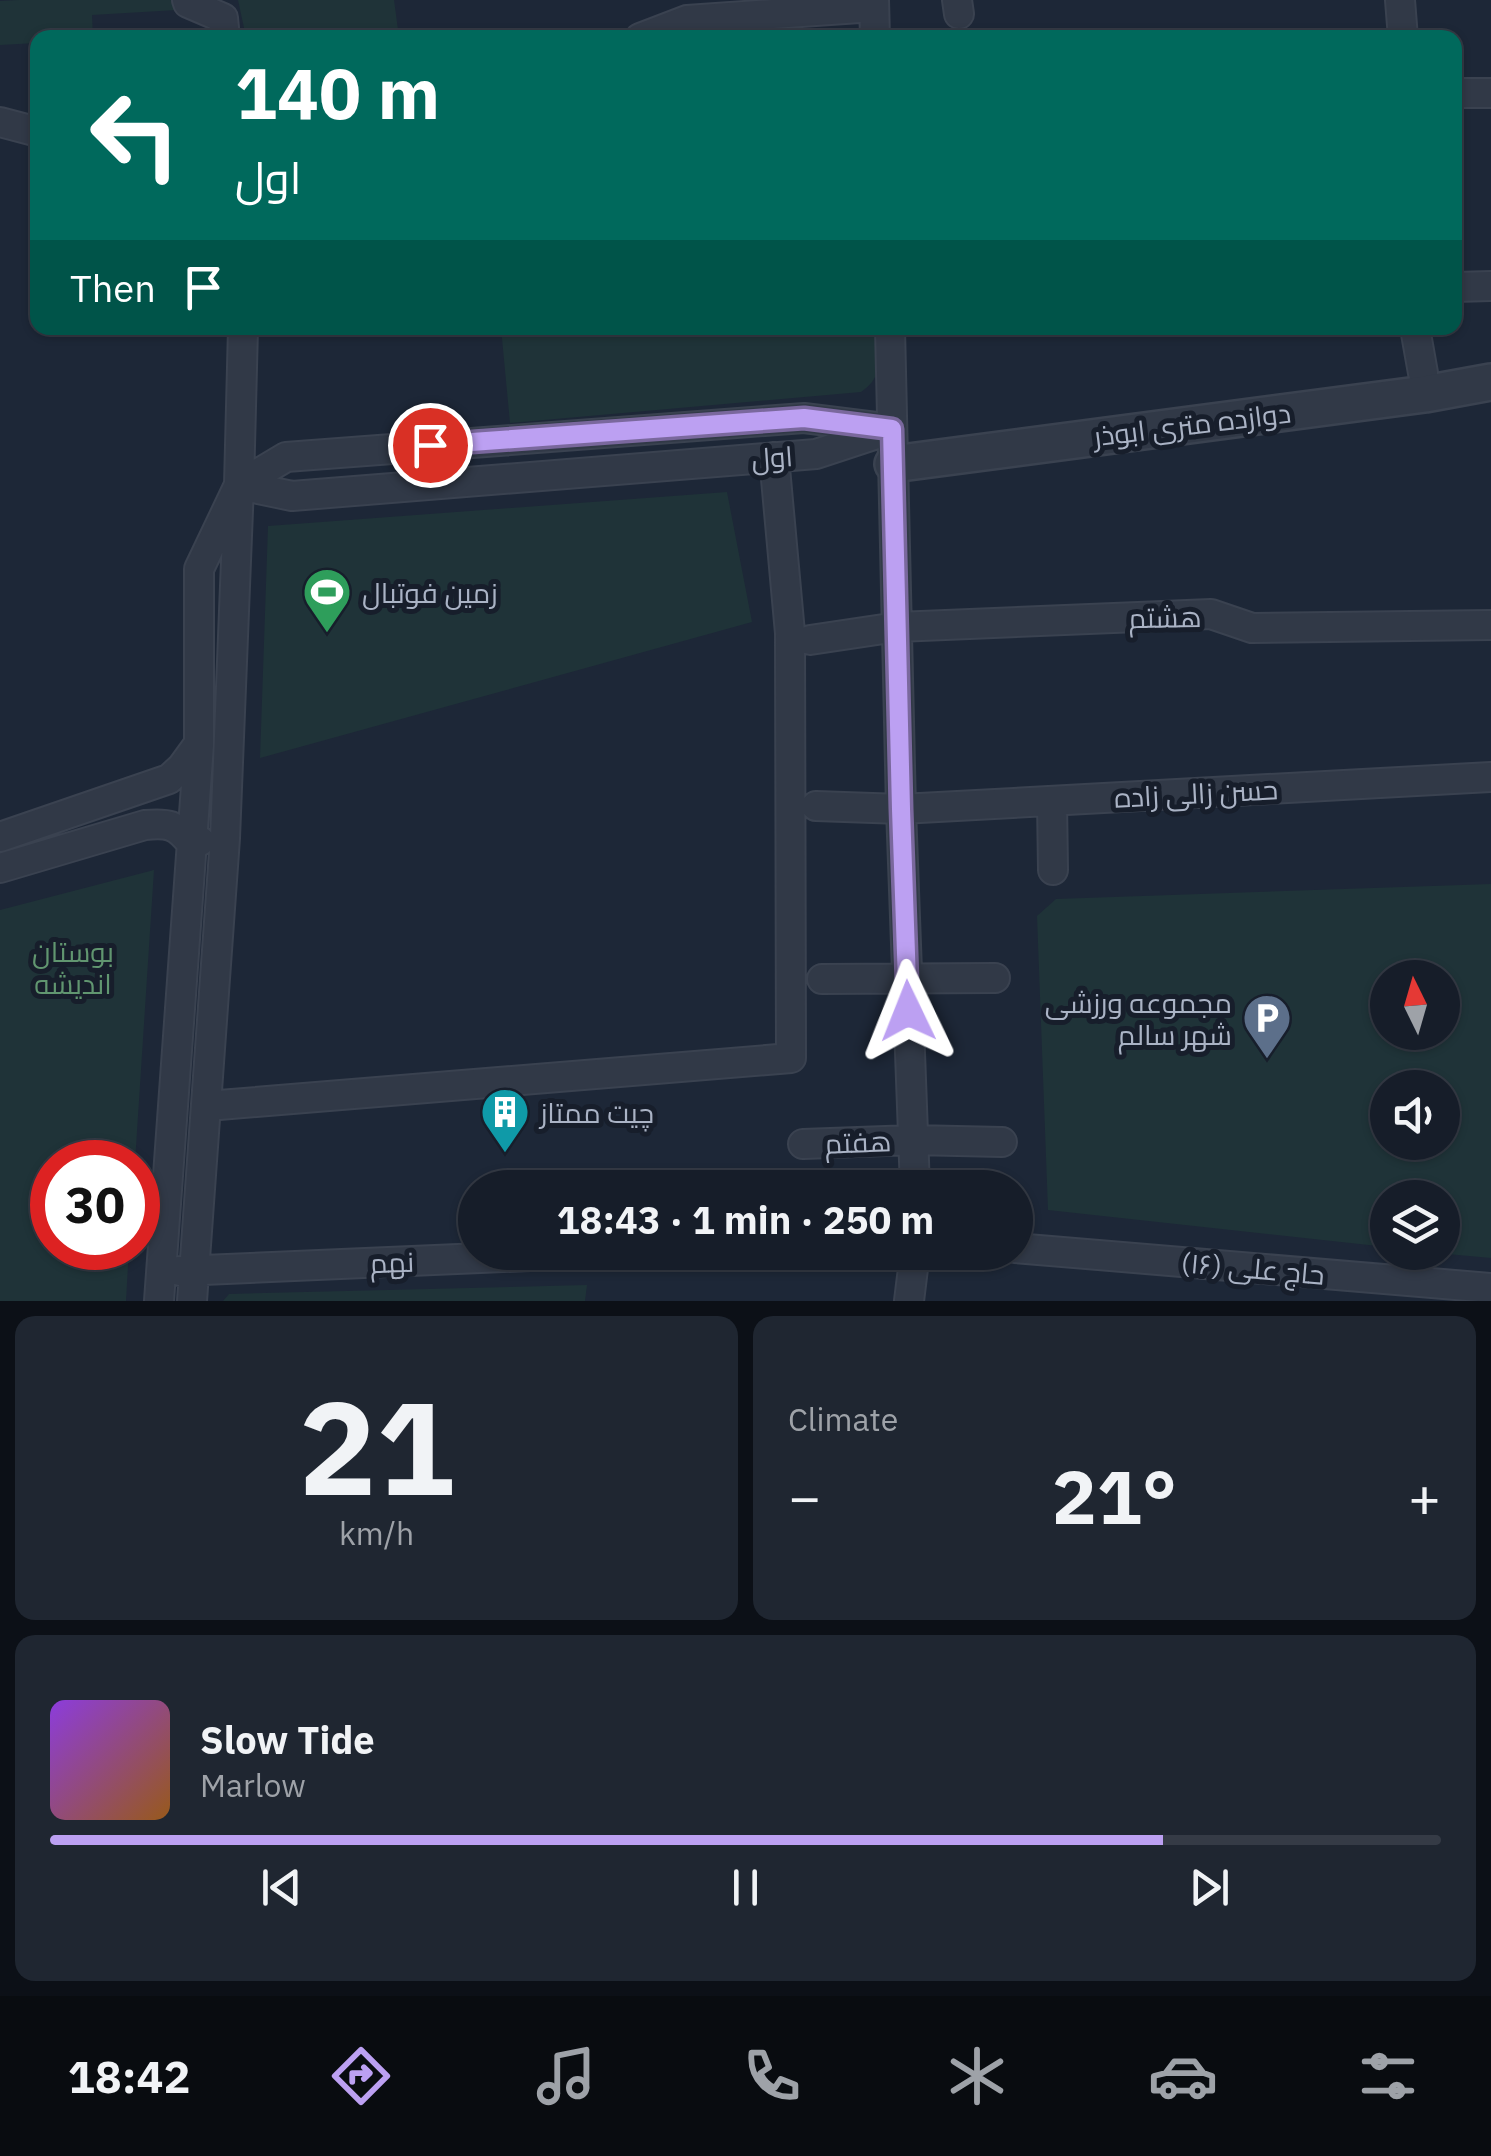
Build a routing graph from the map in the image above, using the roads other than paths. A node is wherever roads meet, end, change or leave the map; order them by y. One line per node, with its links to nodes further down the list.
1 (188, 0): 4 (street)
2 (1400, 0): 7 (street)
3 (874, 4): 5 (street); 6 (street)
4 (224, 30)
5 (661, 30)
6 (875, 30)
7 (1402, 30)
8 (1462, 93): 9 (street)
9 (1491, 93)
10 (0, 122): 11 (street)
11 (30, 130)
12 (1491, 286): 13 (street)
13 (1462, 287)
14 (243, 335): 21 (street)
15 (890, 335): 19 (street)
16 (1416, 335): 17 (street)
17 (1423, 373)
18 (1491, 382): 19 (street, دوازده متری ابوذر)
19 (892, 446): 20 (street, اول); 21 (street, اول); 23 (street)
20 (774, 457): 21 (street, اول); 38 (street)
21 (239, 485): 25 (street); 31 (street)
22 (1491, 624): 23 (street, هشتم)
23 (896, 627): 24 (street, هشتم); 29 (street)
24 (810, 640)
25 (199, 744): 30 (street); 32 (street)
26 (1491, 777): 27 (street, حسن زالی زاده)
27 (1052, 801): 29 (street, حسن زالی زاده); 34 (street)
28 (816, 806): 29 (street, حسن زالی زاده)
29 (901, 809): 36 (street)
30 (0, 837)
31 (225, 838): 32 (street); 38 (street)
32 (190, 842): 33 (street); 47 (street)
33 (0, 868)
34 (1053, 870)
35 (996, 978): 36 (street)
36 (907, 979): 37 (street); 39 (street)
37 (822, 980)
38 (207, 1106): 45 (street)
39 (913, 1140): 40 (street, هفتم); 41 (street, هفتم); 42 (street)
40 (1002, 1142)
41 (803, 1144)
42 (914, 1170)
43 (1033, 1250): 48 (street, حاج علی (۱۶))
44 (458, 1259): 45 (street, نهم)
45 (194, 1270): 47 (street, نهم); 50 (street)
46 (913, 1270): 51 (street)
47 (161, 1272): 49 (street)
48 (1491, 1288)
49 (158, 1301)
50 (192, 1301)
51 (909, 1301)

